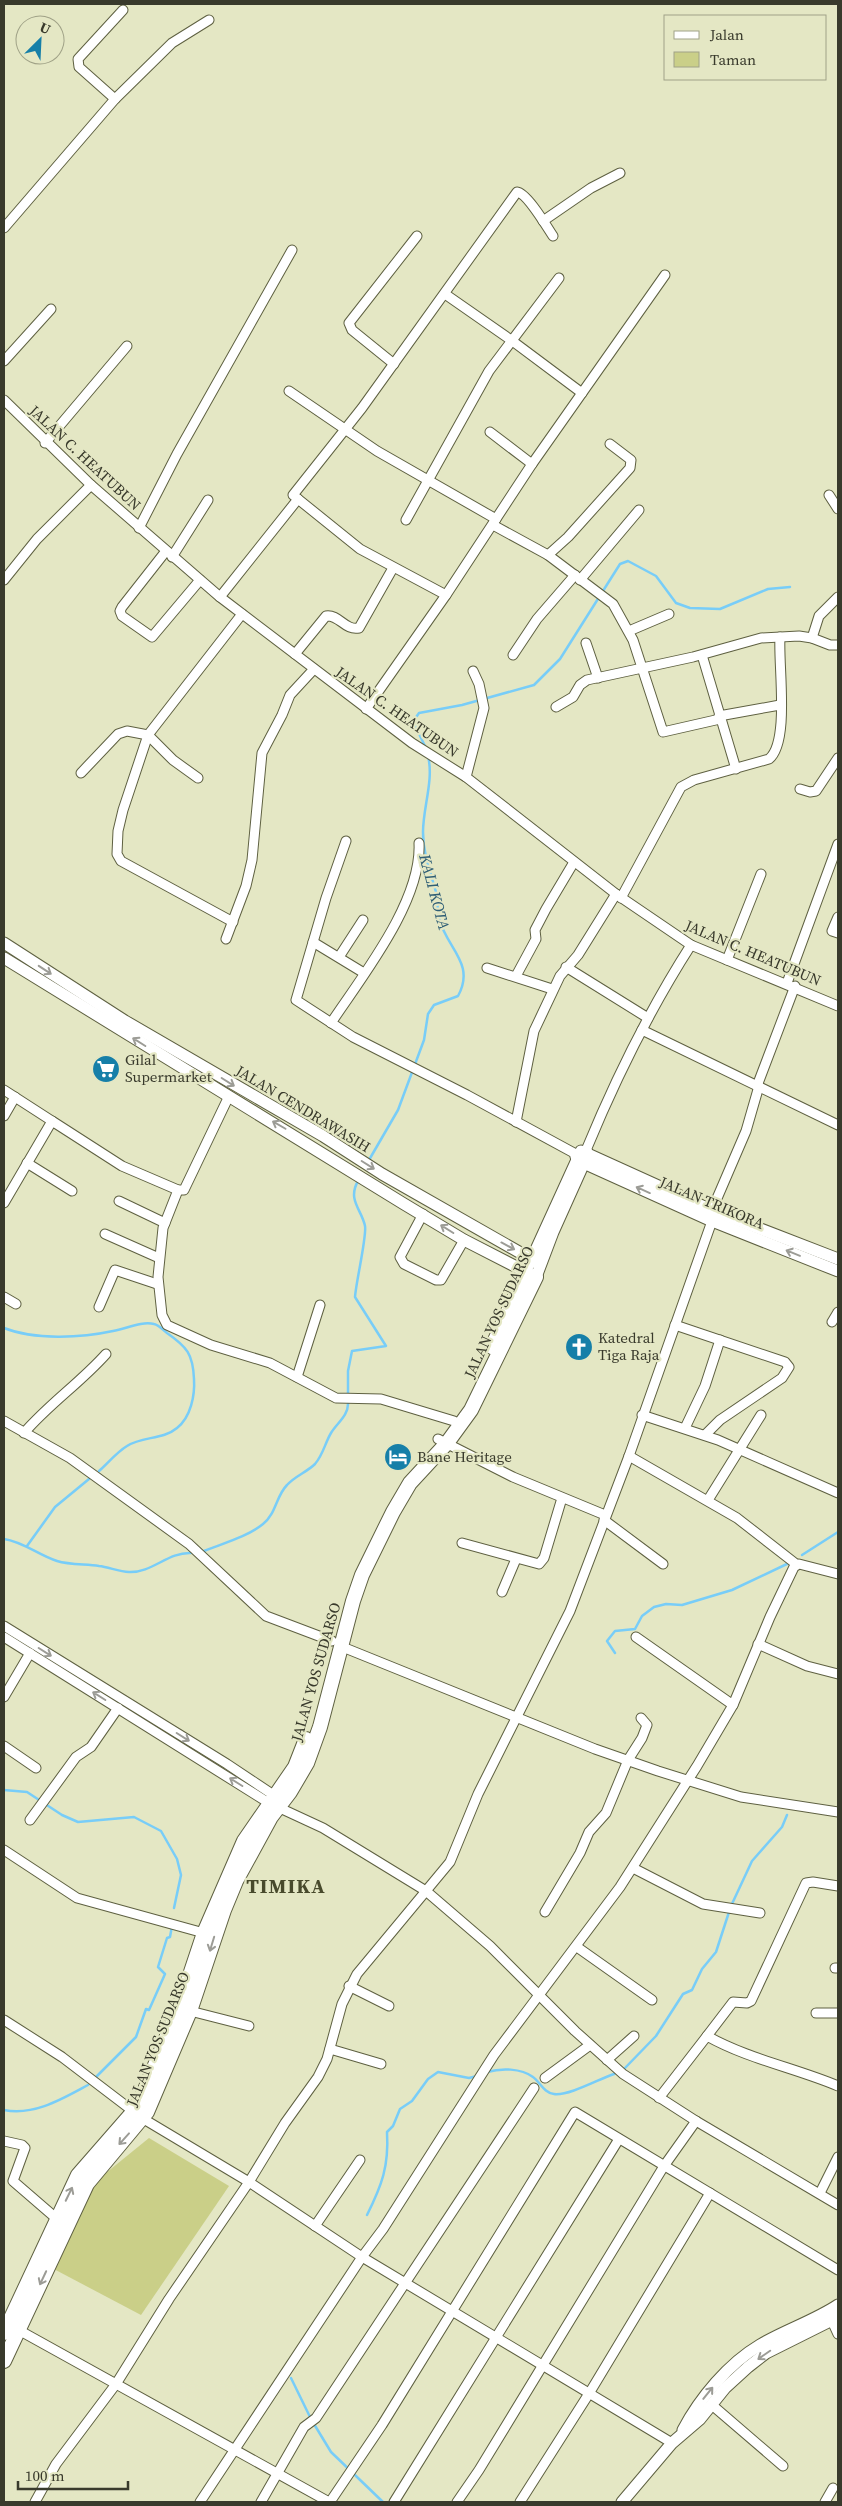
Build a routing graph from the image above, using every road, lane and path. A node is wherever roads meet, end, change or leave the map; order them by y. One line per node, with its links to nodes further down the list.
1 (124, 10): 3 (street)
2 (209, 20): 3 (street)
3 (115, 99): 6 (street)
4 (620, 173): 5 (street)
5 (543, 221): 8 (street); 12 (street)
6 (4, 228)
7 (417, 236): 17 (street)
8 (554, 236)
9 (292, 250): 35 (street)
10 (665, 275): 19 (street)
11 (558, 278): 14 (street)
12 (445, 294): 14 (street); 17 (street)
13 (52, 309): 16 (street)
14 (512, 340): 19 (street); 26 (street)
15 (127, 346): 23 (street)
16 (4, 361)
17 (394, 364): 21 (street)
18 (290, 391): 21 (street)
19 (582, 394): 25 (street)
20 (4, 400): 23 (street, JALAN C. HEATUBUN)
21 (344, 430): 26 (street); 29 (street)
22 (490, 432): 25 (street)
23 (45, 443): 27 (street, JALAN C. HEATUBUN)
24 (610, 444): 37 (street)
25 (532, 464): 34 (street)
26 (429, 481): 33 (street); 34 (street)
27 (91, 485): 35 (street, JALAN C. HEATUBUN); 40 (street)
28 (829, 495): 31 (street)
29 (298, 498): 38 (street); 43 (street)
30 (208, 500): 36 (street)
31 (838, 509)
32 (639, 510): 39 (street)
33 (406, 520)
34 (495, 522): 37 (street); 42 (street)
35 (139, 528): 36 (street, JALAN C. HEATUBUN)
36 (169, 554): 41 (street, JALAN C. HEATUBUN); 41 (street)
37 (548, 555): 39 (street)
38 (393, 568): 42 (street); 52 (street)
39 (578, 578): 47 (street); 54 (street)
40 (4, 580)
41 (200, 580): 43 (street, JALAN C. HEATUBUN)
42 (446, 595): 61 (street)
43 (220, 597): 45 (street, JALAN C. HEATUBUN)
44 (838, 597): 49 (street)
45 (242, 614): 52 (street, JALAN C. HEATUBUN); 63 (street)
46 (669, 614): 47 (street)
47 (629, 631): 55 (street)
48 (780, 636): 49 (street); 53 (street); 59 (street)
49 (812, 638): 51 (street)
50 (586, 644): 58 (street)
51 (838, 645)
52 (295, 654): 56 (street, JALAN C. HEATUBUN)
53 (702, 654): 55 (street); 62 (street)
54 (514, 655)
55 (644, 668): 58 (street); 62 (street)
56 (314, 669): 61 (street, JALAN C. HEATUBUN); 79 (street)
57 (473, 671): 68 (street)
58 (598, 678): 60 (street)
59 (780, 705): 62 (street); 65 (street)
60 (556, 707)
61 (366, 709): 68 (street, JALAN C. HEATUBUN)
62 (720, 717): 65 (street)
63 (148, 735): 67 (street); 69 (street); 79 (street)
64 (838, 758): 66 (street)
65 (736, 769): 76 (street)
66 (835, 771): 70 (street)
67 (81, 773)
68 (466, 777): 74 (street, JALAN C. HEATUBUN)
69 (198, 778)
70 (800, 790)
71 (346, 841): 82 (street)
72 (419, 843): 90 (street)
73 (838, 844): 92 (street)
74 (574, 862): 76 (street, JALAN C. HEATUBUN); 91 (street)
75 (761, 874): 87 (street)
76 (619, 896): 84 (street, JALAN C. HEATUBUN); 89 (street)
77 (838, 918): 80 (street)
78 (364, 920): 85 (street)
79 (233, 922): 81 (street)
80 (838, 933)
81 (226, 939)
82 (313, 942): 85 (street); 96 (street)
83 (4, 943): 97 (main road, JALAN CENDRAWASIH, one-way to 97)
84 (691, 945): 87 (street, JALAN C. HEATUBUN); 95 (street)
85 (339, 956): 90 (street)
86 (4, 958): 97 (main road, JALAN CENDRAWASIH)
87 (728, 960): 92 (street, JALAN C. HEATUBUN)
88 (487, 968): 91 (street)
89 (566, 968): 93 (street); 95 (street)
90 (364, 973): 96 (street)
91 (516, 976): 93 (street)
92 (791, 985): 94 (street, JALAN C. HEATUBUN); 99 (street)
93 (552, 989): 105 (street)
94 (838, 1006)
95 (648, 1018): 98 (street)
96 (331, 1022): 105 (street)
97 (122, 1025): 101 (main road, JALAN CENDRAWASIH, one-way to 97); 107 (main road, JALAN CENDRAWASIH, one-way to 107)
98 (642, 1030): 99 (street); 109 (street)
99 (758, 1086): 106 (street); 118 (street)
100 (4, 1090): 102 (street)
101 (228, 1096): 108 (main road, JALAN CENDRAWASIH, one-way to 101); 111 (street)
102 (15, 1097): 103 (street); 104 (street)
103 (4, 1116)
104 (52, 1121): 110 (street); 111 (street)
105 (516, 1122): 109 (street)
106 (838, 1125)
107 (306, 1126): 108 (main road); 112 (main road, JALAN CENDRAWASIH, one-way to 112)
108 (299, 1138): 116 (main road, JALAN CENDRAWASIH)
109 (581, 1155): 118 (main road, JALAN TRIKORA); 124 (main road, JALAN YOS SUDARSO)
110 (28, 1162): 113 (street); 115 (street)
111 (178, 1190): 119 (street)
112 (411, 1190): 116 (main road); 124 (main road, JALAN CENDRAWASIH, one-way to 124)
113 (72, 1191)
114 (119, 1201): 119 (street)
115 (4, 1203)
116 (404, 1204): 117 (main road, JALAN CENDRAWASIH)
117 (423, 1214): 121 (main road, JALAN CENDRAWASIH, one-way to 117); 121 (street)
118 (712, 1215): 123 (main road, JALAN TRIKORA); 125 (main road, JALAN TRIKORA, one-way to 118); 134 (street)
119 (164, 1223): 122 (street)
120 (105, 1234): 122 (street)
121 (464, 1240): 126 (main road, JALAN CENDRAWASIH)
122 (159, 1258): 127 (street)
123 (838, 1259)
124 (536, 1261): 126 (main road, JALAN YOS SUDARSO)
125 (838, 1270)
126 (531, 1275): 141 (highway, JALAN YOS SUDARSO); 145 (highway, JALAN YOS SUDARSO)
127 (157, 1284): 131 (street); 137 (street)
128 (4, 1297): 129 (street)
129 (16, 1304)
130 (320, 1305): 137 (street)
131 (99, 1307)
132 (838, 1312): 133 (street)
133 (832, 1322)
134 (676, 1325): 135 (street); 138 (street)
135 (720, 1340): 142 (street); 144 (street)
136 (106, 1354): 143 (street)
137 (297, 1377): 141 (street)
138 (642, 1415): 142 (street); 147 (street)
139 (761, 1415): 146 (street)
140 (4, 1421): 143 (street)
141 (454, 1421): 145 (highway, JALAN YOS SUDARSO)
142 (685, 1428): 144 (street)
143 (24, 1433): 161 (street)
144 (705, 1435): 146 (street)
145 (442, 1441): 149 (street); 161 (highway, JALAN YOS SUDARSO)
146 (738, 1448): 148 (street); 150 (street)
147 (629, 1456): 150 (street); 151 (street)
148 (838, 1493)
149 (562, 1498): 151 (street); 153 (street)
150 (708, 1500): 155 (street)
151 (604, 1518): 154 (street); 168 (street)
152 (462, 1543): 153 (street)
153 (516, 1559): 157 (street)
154 (663, 1564)
155 (796, 1564): 156 (street); 162 (street)
156 (838, 1574)
157 (502, 1592)
158 (4, 1626): 174 (street, one-way to 174)
159 (4, 1637): 163 (street)
160 (636, 1637): 166 (street)
161 (336, 1644): 168 (street); 174 (highway, JALAN YOS SUDARSO)
162 (758, 1644): 164 (street); 166 (street)
163 (30, 1653): 165 (street); 167 (street, one-way to 163)
164 (838, 1674)
165 (4, 1697)
166 (733, 1705): 173 (street)
167 (118, 1708): 174 (street, one-way to 167); 176 (street)
168 (517, 1716): 171 (street); 180 (street)
169 (641, 1718): 171 (street)
170 (4, 1746): 172 (street)
171 (628, 1760): 173 (street); 181 (street)
172 (36, 1768)
173 (687, 1780): 175 (street); 178 (street)
174 (278, 1804): 180 (street); 183 (highway, JALAN YOS SUDARSO); 189 (highway, JALAN YOS SUDARSO, one-way to 189)
175 (838, 1812)
176 (30, 1820)
177 (4, 1850): 183 (street)
178 (633, 1868): 182 (street); 184 (street)
179 (838, 1886): 195 (street)
180 (426, 1891): 185 (street); 186 (street)
181 (545, 1912)
182 (760, 1913)
183 (204, 1933): 204 (highway, JALAN YOS SUDARSO)
184 (577, 1947): 186 (street); 187 (street)
185 (349, 1986): 188 (street); 197 (street)
186 (538, 1995): 196 (street); 217 (street)
187 (652, 2000)
188 (389, 2006)
189 (190, 2010): 193 (street); 204 (highway, JALAN YOS SUDARSO)
190 (816, 2013): 191 (street)
191 (838, 2013)
192 (4, 2020): 204 (street)
193 (249, 2026)
194 (634, 2036): 198 (street)
195 (707, 2036): 201 (street); 203 (street)
196 (590, 2045): 198 (street); 200 (street)
197 (330, 2049): 199 (street); 211 (street)
198 (607, 2060): 203 (street)
199 (381, 2064)
200 (545, 2078)
201 (838, 2086)
202 (534, 2088): 219 (street)
203 (659, 2098): 205 (street)
204 (138, 2115): 211 (street); 215 (highway, JALAN YOS SUDARSO, one-way to 204); 223 (highway, JALAN YOS SUDARSO, one-way to 223)
205 (696, 2121): 210 (street); 213 (street)
206 (619, 2139): 210 (street); 221 (street); 225 (street)
207 (4, 2141): 215 (street)
208 (838, 2157): 213 (street)
209 (360, 2160): 216 (street)
210 (664, 2166): 212 (street); 227 (street)
211 (250, 2182): 216 (street); 228 (street)
212 (710, 2193): 218 (street); 229 (street)
213 (820, 2193): 214 (street)
214 (838, 2205)
215 (57, 2219): 223 (highway, JALAN YOS SUDARSO)
216 (315, 2226): 217 (street)
217 (362, 2257): 219 (street); 233 (street)
218 (838, 2270)
219 (405, 2282): 221 (street); 235 (street)
220 (838, 2304): 231 (main road, one-way to 220)
221 (452, 2311): 225 (street); 240 (street)
222 (835, 2319): 224 (street); 230 (main road, one-way to 230)
223 (9, 2327): 226 (highway, JALAN YOS SUDARSO); 228 (street)
224 (838, 2334)
225 (497, 2337): 227 (street); 241 (street)
226 (4, 2361)
227 (543, 2365): 229 (street); 242 (street)
228 (116, 2384): 233 (street); 237 (street)
229 (590, 2392): 232 (street); 243 (street)
230 (712, 2404): 231 (main road); 234 (street)
231 (682, 2434): 232 (main road)
232 (672, 2442): 244 (main road)
233 (235, 2451): 235 (street); 238 (street)
234 (783, 2466)
235 (276, 2474): 239 (street); 240 (street)
236 (833, 2488): 245 (street)
237 (35, 2502)
238 (200, 2502)
239 (261, 2502)
240 (329, 2502)
241 (394, 2502)
242 (456, 2502)
243 (520, 2502)
244 (622, 2502)
245 (825, 2502)

